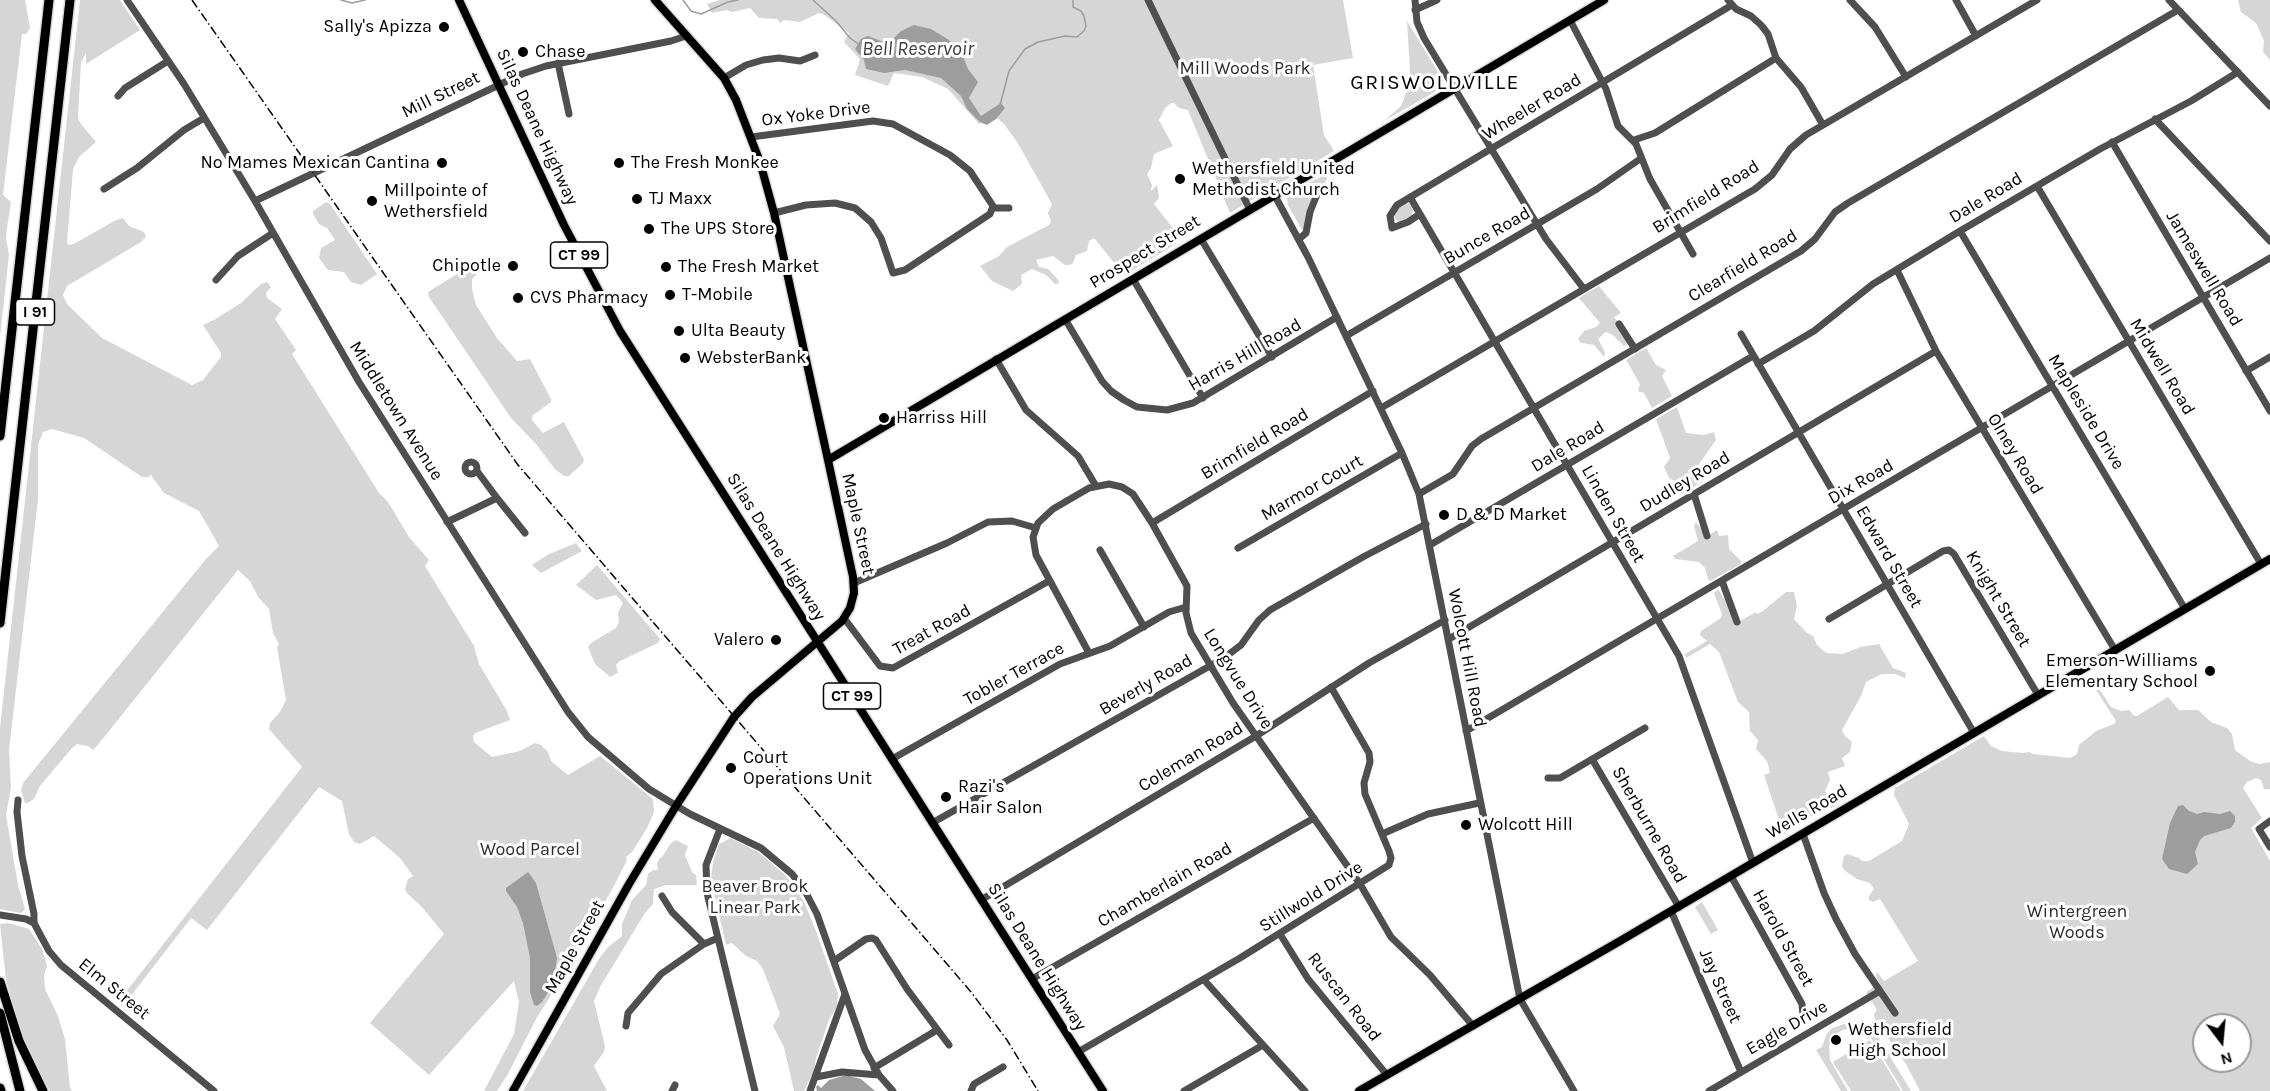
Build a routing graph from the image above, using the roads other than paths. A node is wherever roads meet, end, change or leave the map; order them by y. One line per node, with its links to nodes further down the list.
1 (49, 0): 90 (highway, I 91)
2 (69, 0): 123 (highway, I 91)
3 (127, 0): 22 (street, Middletown Avenue)
4 (459, 0): 28 (main road, Silas Deane Highway / CT 99)
5 (655, 0): 18 (main road, Maple Street)
6 (1148, 0): 49 (street)
7 (1415, 0): 15 (street)
8 (1437, 0): 15 (street)
9 (1604, 0): 17 (main road, Prospect Street)
10 (1850, 0): 25 (street)
11 (1956, 0): 19 (street)
12 (2037, 0): 19 (street, Brimfield Road)
13 (2169, 0): 16 (street)
14 (1730, 3): 21 (street); 27 (street, Wheeler Road)
15 (1415, 10): 29 (street)
16 (2178, 10): 24 (street); 74 (street, Clearfield Road)
17 (1570, 20): 27 (street); 29 (main road, Prospect Street)
18 (686, 36): 23 (street, Mill Street); 26 (main road, Maple Street)
19 (1976, 36): 25 (street, Brimfield Road)
20 (815, 55): 26 (street)
21 (1776, 58): 35 (street); 37 (street)
22 (168, 61): 30 (street); 33 (street, Middletown Avenue)
23 (558, 63): 28 (street, Mill Street); 32 (street)
24 (2238, 72): 31 (street); 34 (street, Dale Road)
25 (1906, 77): 35 (street, Brimfield Road)
26 (724, 78): 36 (main road, Maple Street)
27 (1602, 82): 37 (street); 39 (street, Wheeler Road)
28 (498, 84): 46 (street, Mill Street); 126 (main road, Silas Deane Highway / CT 99)
29 (1455, 89): 39 (street); 44 (main road, Prospect Street)
30 (118, 96)
31 (2270, 106)
32 (569, 114)
33 (204, 118): 43 (street); 46 (street, Middletown Avenue)
34 (2155, 119): 38 (street, Dale Road); 58 (street)
35 (1823, 125): 54 (street, Brimfield Road)
36 (751, 137): 47 (street, Ox Yoke Drive); 50 (main road, Maple Street)
37 (1634, 140): 40 (street)
38 (2112, 142): 41 (street, Dale Road); 66 (street, Jameswell Road)
39 (1491, 150): 45 (street, Wheeler Road); 52 (street)
40 (1640, 159): 52 (street, Bunce Road); 54 (street)
41 (2037, 186): 53 (street, Dale Road); 73 (street, Midwell Road)
42 (1320, 187): 57 (street)
43 (104, 189)
44 (1275, 196): 49 (main road, Prospect Street); 57 (street, Wolcott Hill Road)
45 (1410, 197): 51 (street, Linden Street); 51 (street, Wheeler Road)
46 (255, 201): 55 (street, Middletown Avenue)
47 (993, 208): 48 (street); 50 (street)
48 (1009, 208)
49 (1250, 210): 56 (main road, Prospect Street)
50 (774, 213): 92 (main road, Maple Street)
51 (1420, 214): 62 (street, Linden Street)
52 (1536, 224): 62 (street, Bunce Road); 65 (street)
53 (1960, 231): 61 (street, Dale Road); 82 (street, Mapleside Drive)
54 (1680, 232): 59 (street); 65 (street, Brimfield Road)
55 (273, 233): 64 (street); 100 (street, Middletown Avenue)
56 (1201, 238): 63 (main road, Prospect Street); 77 (street)
57 (1299, 239): 67 (street, Wolcott Hill Road)
58 (2270, 241)
59 (1693, 254)
60 (2270, 258): 66 (street, Dix Road)
61 (1897, 270): 75 (street, Olney Road); 80 (street, Dale Road)
62 (1454, 272): 71 (street, Bunce Road); 72 (street, Linden Street)
63 (1133, 279): 68 (main road, Prospect Street); 84 (street)
64 (216, 280)
65 (1584, 289): 72 (street, Brimfield Road)
66 (2203, 298): 73 (street, Dix Road); 81 (street, Jameswell Road)
67 (1337, 317): 71 (street, Wolcott Hill Road); 77 (street, Harris Hill Road)
68 (1065, 319): 79 (main road, Prospect Street); 84 (street, Harris Hill Road)
69 (1618, 324): 74 (street)
70 (1741, 334): 76 (street, Edward Street)
71 (1346, 336): 83 (street, Wolcott Hill Road)
72 (1495, 341): 85 (street, Brimfield Road); 86 (street, Linden Street)
73 (2129, 341): 82 (street, Dix Road); 111 (street, Midwell Road)
74 (1635, 349): 86 (street, Clearfield Road)
75 (1936, 351): 88 (street, Olney Road); 89 (street, Dudley Road)
76 (1753, 356): 80 (street, Edward Street); 93 (street, Dale Road)
77 (1272, 357): 84 (street, Harris Hill Road)
78 (2270, 357): 81 (street)
79 (996, 359): 92 (main road, Prospect Street); 95 (street)
80 (1758, 364): 89 (street, Edward Street)
81 (2246, 371): 87 (street, Jameswell Road)
82 (2053, 386): 88 (street, Dix Road); 117 (street, Mapleside Drive)
83 (1373, 391): 85 (street, Wolcott Hill Road); 101 (street, Brimfield Road)
84 (1203, 398)
85 (1381, 408): 91 (street, Wolcott Hill Road)
86 (1533, 408): 93 (street, Linden Street); 96 (street, Clearfield Road)
87 (2270, 411)
88 (1982, 428): 99 (street, Dix Road); 127 (street, Olney Road)
89 (1798, 432): 97 (street, Dudley Road); 99 (street, Edward Street)
90 (0, 436)
91 (1402, 453): 96 (street, Wolcott Hill Road); 108 (street, Marmor Court)
92 (828, 460): 114 (main road, Maple Street)
93 (1567, 465): 106 (street, Linden Street); 107 (street, Dale Road)
94 (477, 471): 98 (street)
95 (1096, 486): 101 (street, Longvue Drive); 103 (street)
96 (1419, 494): 102 (street, Wolcott Hill Road)
97 (1694, 494): 105 (street); 106 (street, Dudley Road)
98 (497, 498): 100 (street); 104 (street)
99 (1844, 509): 112 (street, Dix Road); 115 (street, Edward Street)
100 (447, 522): 141 (street, Middletown Avenue)
101 (1152, 523): 116 (street, Longvue Drive)
102 (1426, 524): 107 (street, Wolcott Hill Road); 129 (street, Beverly Road)
103 (1036, 528): 113 (street); 114 (street)
104 (525, 533)
105 (1707, 536)
106 (1612, 542): 119 (street, Linden Street); 125 (street, Dudley Road)
107 (1430, 545): 121 (street, Wolcott Hill Road)
108 (1238, 548)
109 (1100, 550): 124 (street)
110 (2270, 559): 111 (main road, Wells Road)
111 (2262, 564): 117 (main road, Wells Road)
112 (1722, 580): 119 (street, Dix Road); 122 (street)
113 (1049, 581): 118 (street, Treat Road); 128 (street)
114 (854, 583): 118 (main road, Maple Street)
115 (1887, 584): 120 (street); 131 (street, Knight Street); 134 (street, Edward Street)
116 (1186, 607): 124 (street, Tobler Terrace); 129 (street, Longvue Drive)
117 (2186, 609): 127 (main road, Wells Road)
118 (844, 618): 126 (main road, Maple Street)
119 (1657, 619): 133 (street, Dix Road); 149 (street, Linden Street)
120 (1829, 619)
121 (1445, 620): 125 (street, Wolcott Hill Road); 130 (street, Coleman Road)
122 (1737, 622)
123 (0, 623)
124 (1144, 627): 128 (street, Tobler Terrace)
125 (1449, 639): 133 (street, Wolcott Hill Road)
126 (816, 641): 136 (main road, Silas Deane Highway / CT 99); 141 (main road, Maple Street)
127 (2115, 650): 131 (main road, Wells Road)
128 (1089, 653): 136 (street, Tobler Terrace)
129 (1211, 666): 135 (street, Longvue Drive); 144 (street, Beverly Road)
130 (1331, 687): 135 (street, Coleman Road); 146 (street, Stillwold Drive)
131 (2038, 696): 134 (main road, Wells Road)
132 (1645, 728): 137 (street)
133 (1466, 731): 140 (street, Wolcott Hill Road)
134 (1974, 733): 147 (main road, Wells Road)
135 (1256, 736): 142 (street, Longvue Drive); 153 (street, Coleman Road)
136 (892, 759): 144 (main road, Silas Deane Highway / CT 99)
137 (1592, 759): 138 (street); 154 (street, Sherburne Road)
138 (1548, 778)
139 (18, 800): 156 (street, Elm Street)
140 (1479, 803): 146 (street); 166 (street, Wolcott Hill Road)
141 (676, 806): 145 (street, Middletown Avenue); 185 (main road, Maple Street)
142 (1314, 818): 151 (street, Longvue Drive); 161 (street, Chamberlain Road)
143 (2270, 821): 148 (street)
144 (932, 823): 153 (main road, Silas Deane Highway / CT 99)
145 (720, 829): 158 (street); 160 (street, Middletown Avenue)
146 (1382, 834): 151 (street, Stillwold Drive)
147 (1803, 834): 149 (main road, Wells Road); 164 (street)
148 (2270, 847)
149 (1753, 863): 150 (main road, Wells Road)
150 (1731, 876): 154 (main road, Wells Road); 169 (street, Harold Street)
151 (1360, 884): 157 (street, Stillwold Drive); 171 (street, Longvue Drive)
152 (662, 896): 159 (street)
153 (981, 900): 161 (main road, Silas Deane Highway / CT 99)
154 (1675, 909): 166 (main road, Wells Road); 178 (street, Jay Street)
155 (0, 915): 156 (street)
156 (34, 923): 184 (street, Elm Street)
157 (1280, 934): 162 (street, Stillwold Drive); 180 (street, Ruscan Road)
158 (718, 938): 159 (street); 186 (street)
159 (704, 944): 170 (street)
160 (834, 961): 165 (street, Middletown Avenue); 172 (street)
161 (1032, 980): 175 (main road, Silas Deane Highway / CT 99)
162 (1204, 980): 174 (street); 175 (street, Stillwold Drive)
163 (0, 982): 183 (highway)
164 (1880, 991): 168 (street); 178 (street, Eagle Drive)
165 (845, 994): 177 (street, Middletown Avenue); 181 (street)
166 (1520, 999): 171 (main road, Wells Road); 194 (street, Wolcott Hill Road)
167 (0, 1013): 182 (highway)
168 (1895, 1013)
169 (1803, 1016)
170 (626, 1026)
171 (1473, 1026): 180 (main road, Wells Road)
172 (937, 1030): 173 (street); 177 (street)
173 (950, 1045)
174 (1263, 1045): 191 (street); 192 (street)
175 (1078, 1052): 190 (main road, Silas Deane Highway / CT 99)
176 (1002, 1067): 189 (street)
177 (874, 1068): 179 (street, Middletown Avenue)
178 (1741, 1072): 195 (street, Eagle Drive)
179 (879, 1075): 181 (street); 188 (street, Middletown Avenue)
180 (1387, 1075): 193 (main road, Wells Road)
181 (816, 1077): 187 (street)
182 (20, 1091)
183 (43, 1091)
184 (214, 1091)
185 (513, 1091)
186 (755, 1091)
187 (810, 1091)
188 (893, 1091)
189 (971, 1091)
190 (1103, 1091)
191 (1184, 1091)
192 (1305, 1091)
193 (1359, 1091)
194 (1574, 1091)
195 (1709, 1091)

